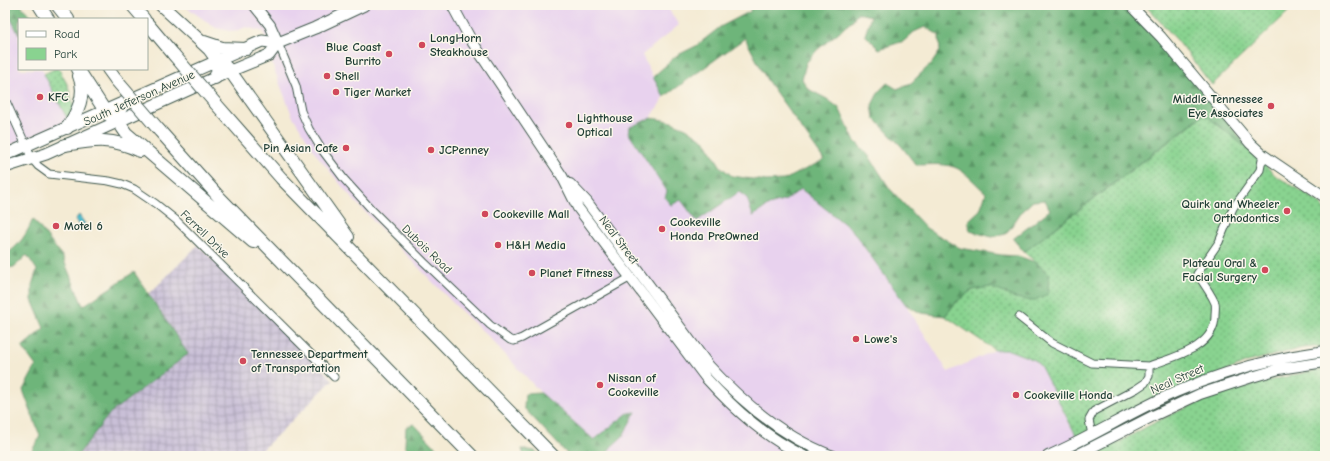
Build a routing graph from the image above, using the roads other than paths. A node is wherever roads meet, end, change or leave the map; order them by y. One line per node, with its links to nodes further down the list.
1 (39, 5): 9 (highway)
2 (57, 5): 10 (highway)
3 (132, 5): 11 (highway)
4 (161, 5): 13 (highway)
5 (254, 5): 14 (main road)
6 (364, 5): 14 (main road, South Jefferson Avenue)
7 (452, 5): 34 (main road, Neal Street)
8 (1130, 5): 30 (main road)
9 (47, 18)
10 (67, 18)
11 (143, 18)
12 (148, 24): 37 (highway, bridge)
13 (198, 40): 15 (highway); 16 (highway)
14 (278, 43): 15 (main road, South Jefferson Avenue); 20 (main road, South Jefferson Avenue); 36 (street, Dubois Road)
15 (246, 49): 16 (main road, South Jefferson Avenue)
16 (216, 62): 20 (highway); 21 (highway); 23 (main road, South Jefferson Avenue)
17 (77, 70): 26 (highway)
18 (78, 70): 24 (highway)
19 (109, 70): 38 (highway, bridge)
20 (230, 71): 21 (main road, South Jefferson Avenue); 37 (highway)
21 (215, 78): 25 (main road, South Jefferson Avenue)
22 (5, 99): 28 (street)
23 (128, 101): 24 (main road, South Jefferson Avenue); 25 (highway)
24 (105, 111): 25 (highway); 26 (main road, South Jefferson Avenue)
25 (119, 121): 27 (main road, South Jefferson Avenue); 33 (highway)
26 (66, 128): 28 (main road, South Jefferson Avenue)
27 (66, 145): 31 (main road, South Jefferson Avenue); 33 (highway)
28 (26, 146): 29 (main road, South Jefferson Avenue); 31 (street)
29 (5, 155)
30 (1264, 155): 35 (main road); 42 (street)
31 (32, 159): 32 (main road, South Jefferson Avenue); 43 (street, Ferrell Drive)
32 (5, 167)
33 (164, 167): 38 (highway)
34 (562, 176): 36 (main road, Neal Street); 48 (main road)
35 (1325, 197)
36 (631, 278): 47 (main road, Neal Street)
37 (382, 280): 46 (highway)
38 (325, 306): 45 (highway)
39 (1020, 317): 42 (street)
40 (1325, 351): 44 (main road, Neal Street)
41 (1325, 362): 50 (main road, Neal Street)
42 (1149, 366): 44 (street)
43 (334, 377)
44 (1092, 434): 49 (main road, Neal Street)
45 (472, 456)
46 (553, 456)
47 (804, 456)
48 (833, 456)
49 (1048, 456)
50 (1075, 456)

